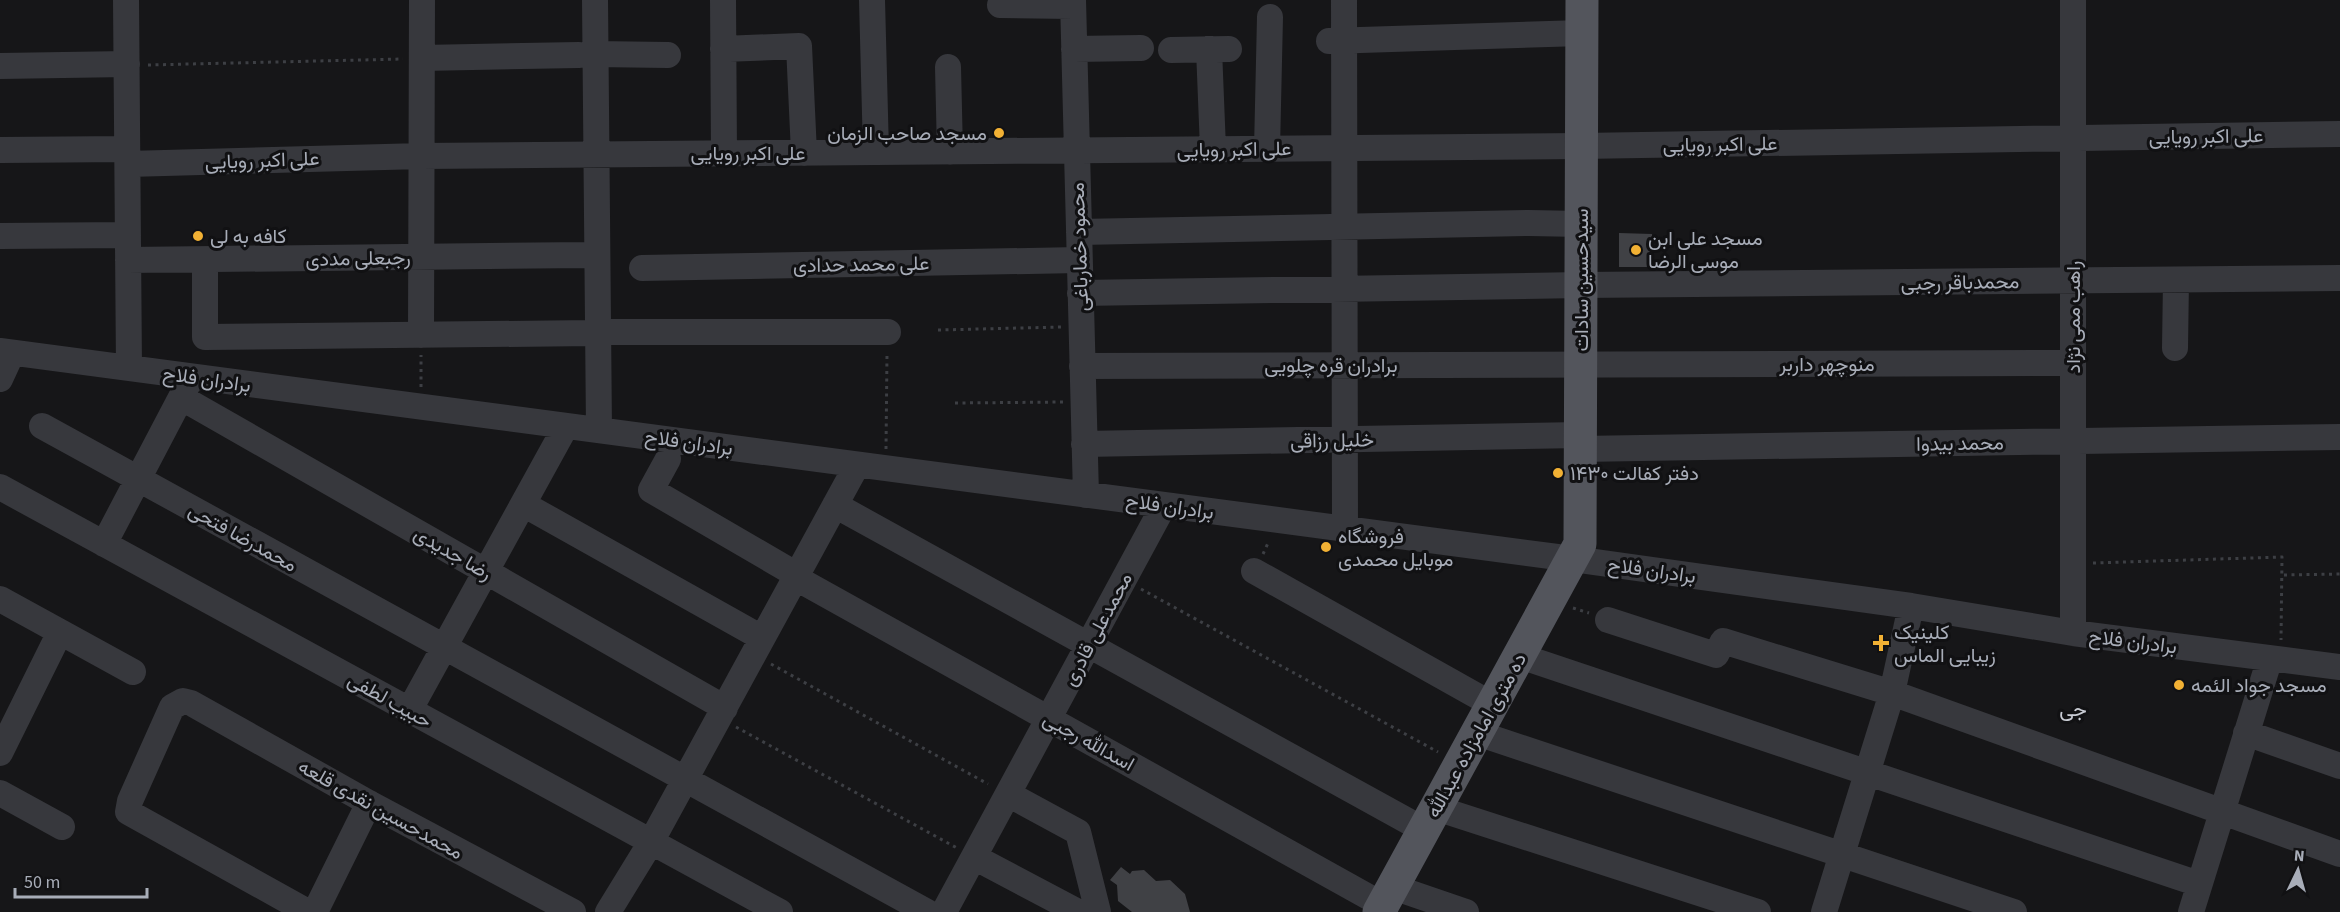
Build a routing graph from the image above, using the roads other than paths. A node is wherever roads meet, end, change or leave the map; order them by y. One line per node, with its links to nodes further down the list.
1 (126, 0): 21 (street)
2 (422, 0): 20 (street)
3 (595, 0): 18 (street)
4 (723, 0): 15 (street)
5 (872, 0): 32 (street)
6 (1344, 0): 13 (street)
7 (1582, 0): 12 (main road, سیدحسین سادات)
8 (2073, 0): 25 (street, راهب ممی نژاد)
9 (1073, 3): 10 (street); 16 (street, محمود خمارباغی)
10 (1000, 5)
11 (1270, 17): 29 (street)
12 (1582, 33): 13 (street); 26 (main road, سیدحسین سادات)
13 (1337, 40): 27 (street)
14 (1141, 48): 16 (street)
15 (723, 49): 34 (street); 35 (street)
16 (1074, 49): 31 (street, محمود خمارباغی)
17 (1171, 50): 28 (street)
18 (587, 54): 19 (street); 20 (street); 36 (street)
19 (668, 55)
20 (422, 58): 37 (street)
21 (136, 64): 22 (street); 38 (street)
22 (0, 66)
23 (948, 67): 33 (street)
24 (2340, 134): 25 (street, علی اکبر رویایی)
25 (2073, 138): 26 (street, علی اکبر رویایی); 52 (street, راهب ممی نژاد)
26 (1581, 146): 27 (street, علی اکبر رویایی); 39 (main road, سیدحسین سادات)
27 (1345, 148): 29 (street, علی اکبر رویایی); 40 (street)
28 (1213, 149): 29 (street, علی اکبر رویایی); 31 (street, علی اکبر رویایی)
29 (1267, 149)
30 (0, 150): 38 (street, علی اکبر رویایی)
31 (1076, 150): 33 (street, علی اکبر رویایی); 41 (street, محمود خمارباغی)
32 (876, 152): 33 (street, علی اکبر رویایی); 35 (street, علی اکبر رویایی)
33 (950, 152)
34 (724, 153): 35 (street, علی اکبر رویایی); 36 (street, علی اکبر رویایی)
35 (804, 153)
36 (597, 154): 37 (street, علی اکبر رویایی); 57 (street)
37 (422, 156): 38 (street, علی اکبر رویایی); 45 (street)
38 (127, 157): 42 (street)
39 (1581, 224): 40 (street); 53 (main road, سیدحسین سادات)
40 (1345, 227): 41 (street); 54 (street)
41 (1079, 232): 48 (street, محمود خمارباغی)
42 (128, 235): 43 (street); 46 (street)
43 (0, 236)
44 (587, 255): 45 (street, رجبعلی مددی)
45 (422, 257): 47 (street, رجبعلی مددی); 58 (street)
46 (128, 260): 47 (street, رجبعلی مددی); 65 (street)
47 (205, 260): 58 (street)
48 (1079, 260): 49 (street, علی محمد حدادی); 55 (street, محمود خمارباغی)
49 (642, 268)
50 (2340, 278): 51 (street, محمدباقر رجبی)
51 (2176, 280): 52 (street, محمدباقر رجبی); 59 (street)
52 (2073, 281): 53 (street, محمدباقر رجبی); 61 (street, راهب ممی نژاد)
53 (1581, 285): 54 (street, محمدباقر رجبی); 62 (main road, سیدحسین سادات)
54 (1345, 291): 55 (street, محمدباقر رجبی); 63 (street)
55 (1080, 293): 64 (street, محمود خمارباغی)
56 (888, 332): 57 (street)
57 (596, 333): 58 (street); 70 (street)
58 (422, 335)
59 (2175, 348)
60 (6, 352): 65 (street, برادران فلاح); 66 (street)
61 (2073, 363): 62 (street, منوچهر داربر); 73 (street, راهب ممی نژاد)
62 (1581, 364): 63 (street, برادران قره چلویی); 74 (main road, سیدحسین سادات)
63 (1345, 365): 64 (street, برادران قره چلویی); 72 (street)
64 (1082, 366): 75 (street, محمود خمارباغی)
65 (129, 368): 67 (street, برادران فلاح)
66 (0, 379)
67 (187, 387): 69 (street, برادران فلاح); 78 (street); 87 (street, رضا جدیدی)
68 (42, 426): 78 (street, محمدرضا فتحی)
69 (566, 426): 70 (street, برادران فلاح); 81 (street)
70 (599, 430): 77 (street, برادران فلاح)
71 (2340, 437): 73 (street, محمد بیدوا)
72 (1345, 440): 74 (street, خلیل رزاقی); 75 (street, خلیل رزاقی); 84 (street)
73 (2073, 441): 74 (street, محمد بیدوا); 94 (street, راهب ممی نژاد)
74 (1580, 442): 86 (main road, سیدحسین سادات)
75 (1084, 444): 80 (street, محمود خمارباغی)
76 (668, 459): 89 (street, اسدالله رجبی)
77 (857, 465): 80 (street, برادران فلاح); 82 (street)
78 (139, 479): 85 (street); 97 (street, محمدرضا فتحی)
79 (0, 487): 85 (street, حبیب لطفی)
80 (1086, 495): 83 (street, برادران فلاح)
81 (523, 504): 87 (street); 96 (street)
82 (835, 505): 89 (street); 95 (street)
83 (1164, 505): 84 (street, برادران فلاح); 95 (street, محمدعلی قادری)
84 (1345, 529): 86 (street, برادران فلاح)
85 (104, 544): 104 (street, حبیب لطفی)
86 (1573, 559): 91 (street, برادران فلاح); 98 (main road, ده متری امامزاده عبدالله)
87 (486, 571): 97 (street); 105 (street, رضا جدیدی)
88 (1254, 571): 103 (street)
89 (796, 576): 96 (street); 106 (street, اسدالله رجبی)
90 (0, 599): 93 (street)
91 (1911, 606): 94 (street, برادران فلاح); 102 (street)
92 (1608, 620): 102 (street)
93 (60, 632): 101 (street); 109 (street)
94 (2073, 633): 99 (street, برادران فلاح)
95 (1088, 645): 106 (street, محمدعلی قادری); 117 (street)
96 (758, 646): 105 (street)
97 (444, 648): 104 (street); 112 (street, محمدرضا فتحی)
98 (1520, 656): 103 (main road, ده متری امامزاده عبدالله); 111 (street)
99 (2275, 658): 100 (street, برادران فلاح); 108 (street)
100 (2340, 667)
101 (133, 672)
102 (1892, 693): 111 (street); 116 (street)
103 (1493, 705): 107 (main road, ده متری امامزاده عبدالله)
104 (409, 711): 119 (street, حبیب لطفی)
105 (722, 713): 112 (street)
106 (1049, 719): 114 (street, محمدعلی قادری); 124 (street, اسدالله رجبی)
107 (1477, 733): 117 (main road, ده متری امامزاده عبدالله); 120 (street)
108 (2246, 733): 110 (street); 116 (street)
109 (0, 753)
110 (2340, 766)
111 (1867, 774): 120 (street); 123 (street)
112 (685, 780): 119 (street); 130 (street, محمدرضا فتحی)
113 (0, 793): 118 (street)
114 (1008, 794): 122 (street, محمدعلی قادری); 133 (street)
115 (369, 803): 125 (street, محمدحسین نقدی قلعه); 126 (street); 127 (street, محمدحسین نقدی قلعه)
116 (2222, 812): 121 (street); 123 (street)
117 (1430, 819): 124 (main road, ده متری امامزاده عبدالله); 135 (street)
118 (62, 827)
119 (651, 842): 128 (street); 129 (street, حبیب لطفی)
120 (1842, 854): 136 (street); 137 (street)
121 (2340, 854)
122 (974, 857): 131 (street, محمدعلی قادری); 132 (street)
123 (2199, 884): 138 (street)
124 (1385, 901): 134 (street, اسدالله رجبی)
125 (308, 912)
126 (315, 912)
127 (573, 912)
128 (609, 912)
129 (780, 912)
130 (927, 912)
131 (944, 912)
132 (1078, 912)
133 (1098, 912)
134 (1466, 912)
135 (1758, 912)
136 (1824, 912)
137 (2014, 912)
138 (2191, 912)

